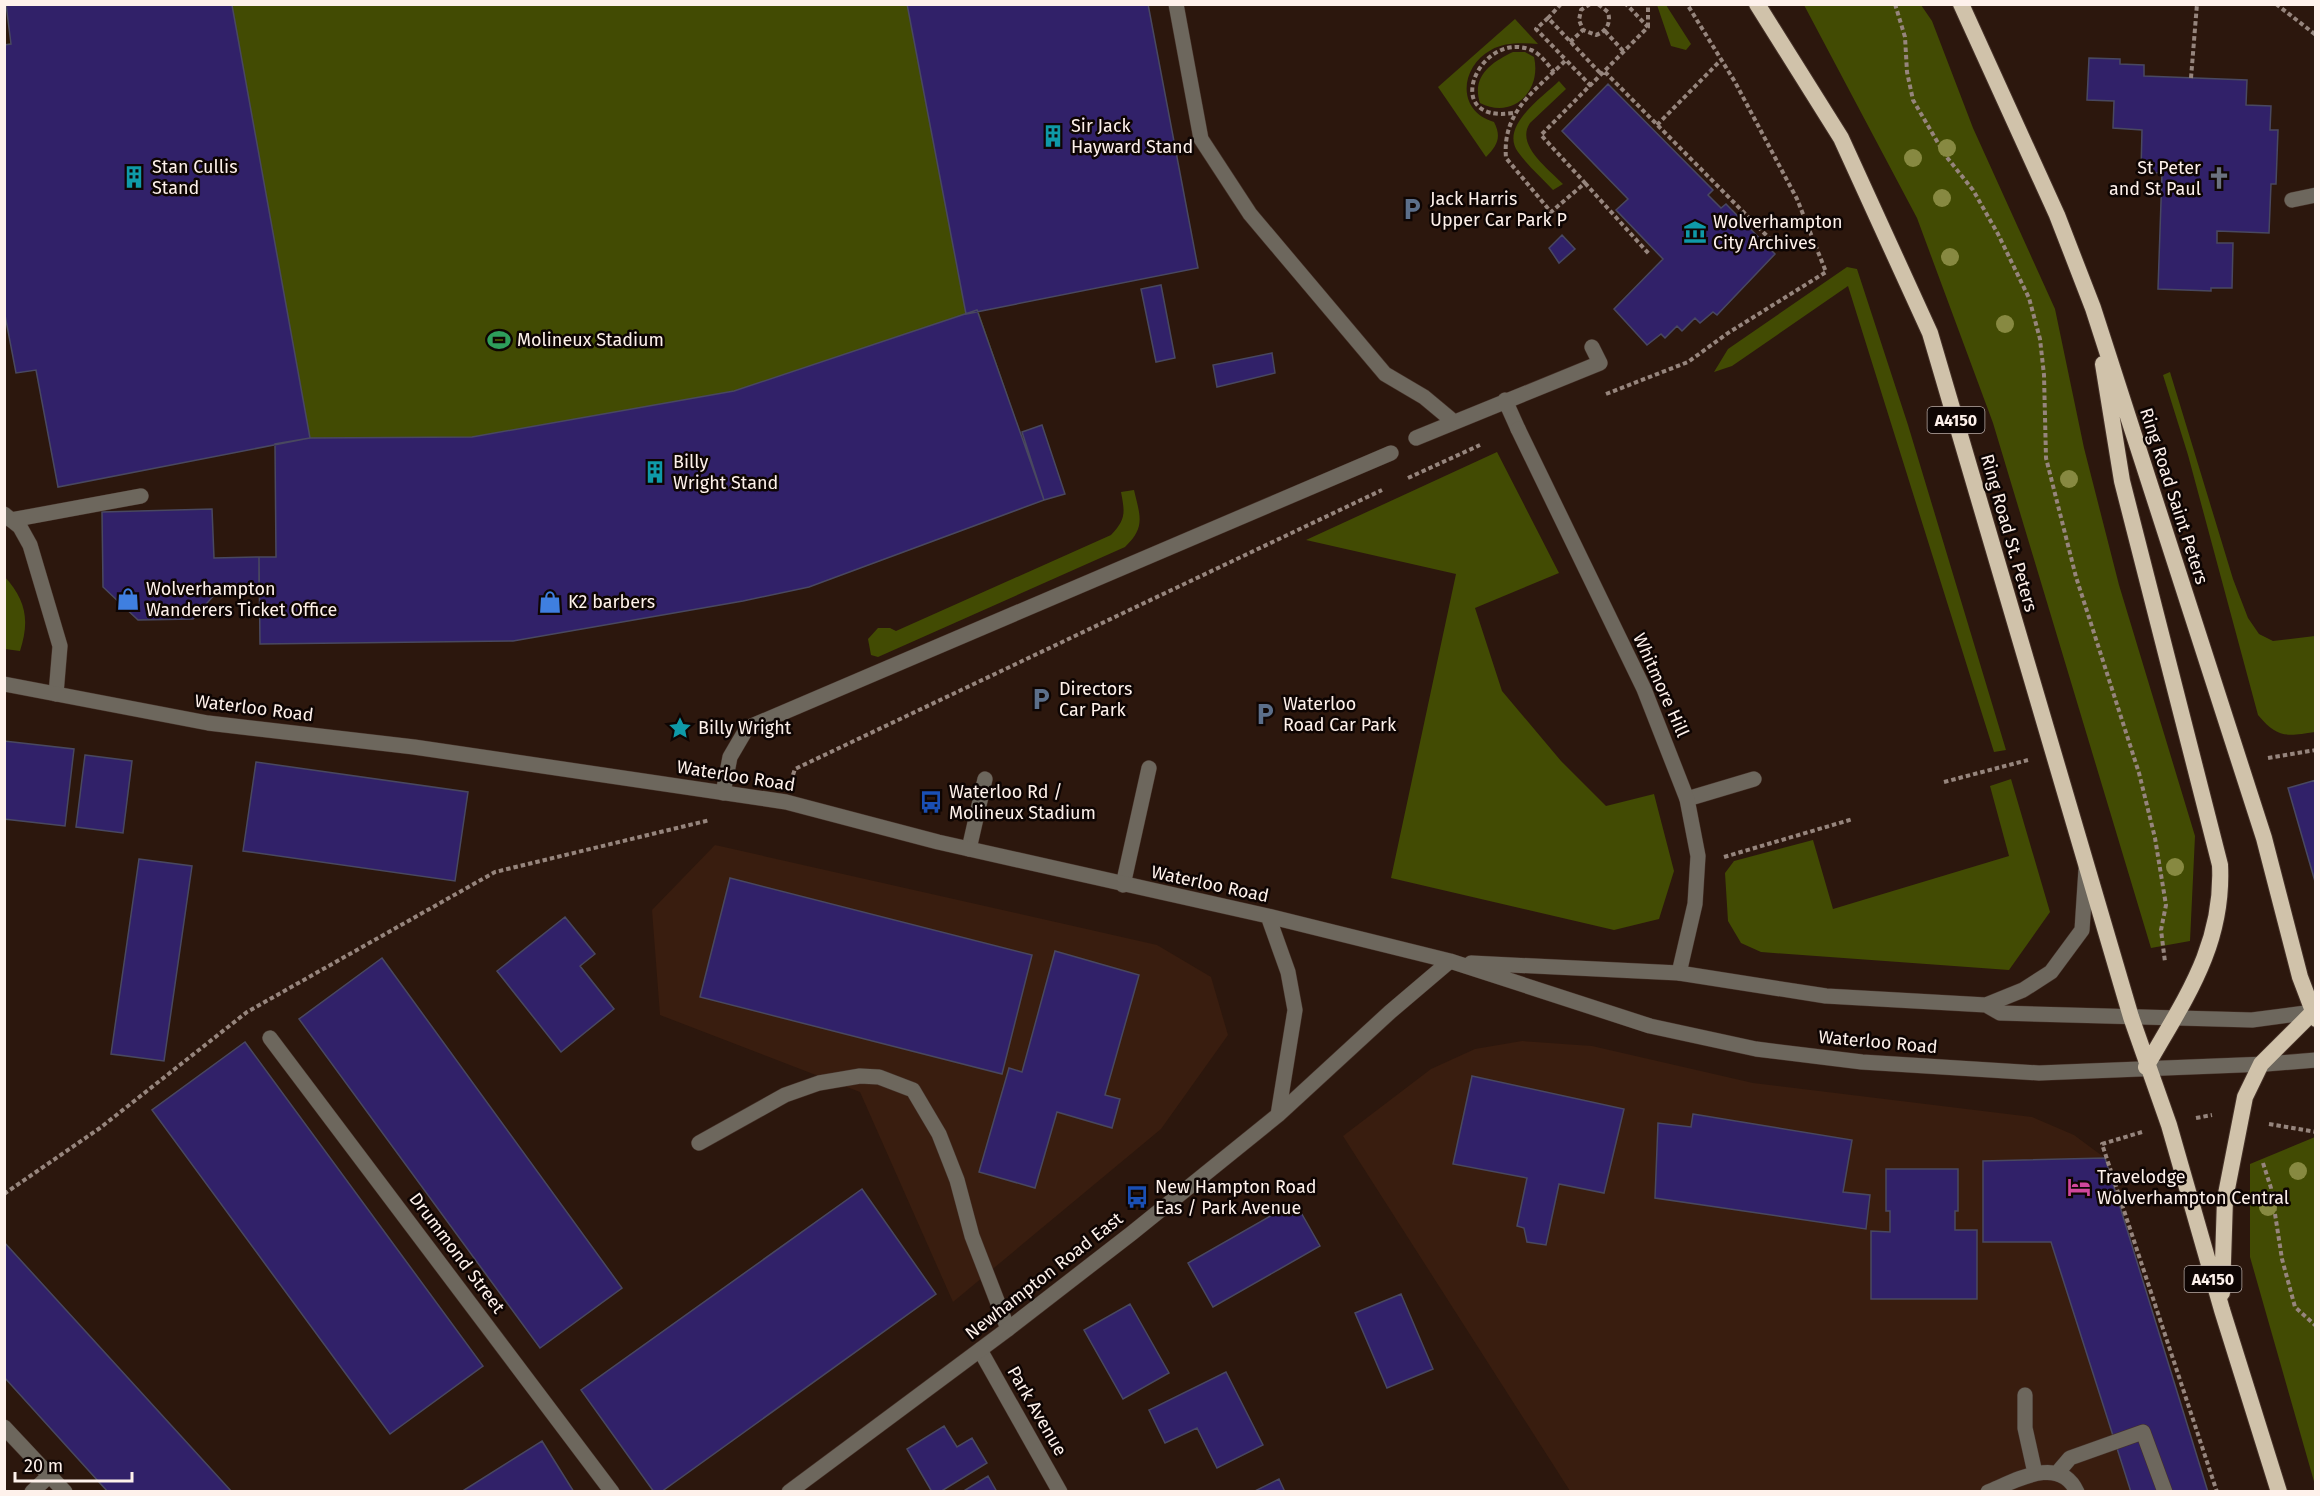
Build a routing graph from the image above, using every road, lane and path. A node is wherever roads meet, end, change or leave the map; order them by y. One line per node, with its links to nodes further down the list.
1 (1176, 4): 38 (street)
2 (1561, 4): 14 (path)
3 (1598, 4): 13 (path)
4 (1626, 4): 15 (path)
5 (1648, 4): 15 (path)
6 (1687, 4): 22 (path)
7 (1757, 4): 46 (highway, Ring Road St. Peters / A4150)
8 (1895, 4): 61 (path)
9 (1961, 4): 34 (highway, Ring Road Saint Peters)
10 (2197, 4): 25 (path)
11 (2276, 4): 18 (path)
12 (1586, 5): 16 (path)
13 (1607, 6): 17 (path)
14 (1548, 18): 19 (path); 21 (path)
15 (1648, 27): 20 (path)
16 (1583, 30): 17 (path); 19 (path)
17 (1605, 31): 20 (path)
18 (2316, 35)
19 (1570, 42): 24 (path)
20 (1624, 52): 24 (path)
21 (1566, 60): 23 (path); 26 (path)
22 (1721, 60): 28 (path); 36 (path)
23 (1554, 72): 27 (path); 27 (path)
24 (1604, 73): 26 (path); 28 (path)
25 (2191, 78)
26 (1590, 86): 29 (path)
27 (1514, 113): 29 (path)
28 (1658, 125): 32 (path)
29 (1585, 183): 33 (path)
30 (2316, 195): 31 (street)
31 (2292, 200)
32 (1771, 240)
33 (1649, 254)
34 (2093, 308): 47 (highway, Ring Road Saint Peters); 66 (highway)
35 (1592, 347): 37 (street)
36 (1603, 395)
37 (1505, 400): 38 (street); 53 (street, Whitmore Hill)
38 (1454, 422): 39 (street)
39 (1416, 438)
40 (1391, 453): 52 (street)
41 (141, 496): 42 (street)
42 (8, 517): 44 (street)
43 (4, 684): 44 (street, Waterloo Road)
44 (56, 694): 52 (street, Waterloo Road)
45 (2316, 750): 47 (path)
46 (2054, 753): 51 (path); 57 (highway, Ring Road St. Peters / A4150)
47 (2241, 764): 64 (highway, Ring Road Saint Peters)
48 (1149, 768): 58 (street)
49 (1754, 778): 53 (street)
50 (985, 779): 55 (street)
51 (1944, 782)
52 (723, 793): 55 (street, Waterloo Road)
53 (1687, 799): 56 (street, Whitmore Hill)
54 (1853, 819): 56 (path)
55 (969, 849): 58 (street, Waterloo Road)
56 (1698, 864): 62 (street, Whitmore Hill)
57 (2086, 864): 63 (street, Waterloo Road); 65 (highway, Ring Road St. Peters / A4150)
58 (1123, 885): 59 (street, Waterloo Road)
59 (1268, 916): 60 (street, Waterloo Road); 71 (street)
60 (1450, 962): 62 (street, Waterloo Road); 70 (street, Waterloo Road); 71 (street, Newhampton Road East)
61 (2164, 962)
62 (1679, 973): 63 (street, Waterloo Road)
63 (1986, 1005): 65 (street, Waterloo Road)
64 (2315, 1014): 66 (street, Waterloo Road); 69 (highway)
65 (2131, 1017): 66 (street, Waterloo Road); 70 (highway, Ring Road St. Peters / A4150)
66 (2174, 1017): 70 (highway)
67 (270, 1038): 86 (street, Drummond Street)
68 (2316, 1060): 69 (street, Waterloo Road)
69 (2261, 1064): 70 (street, Waterloo Road); 76 (highway)
70 (2146, 1067): 76 (highway, A4150)
71 (1278, 1115): 77 (street, Newhampton Road East)
72 (2259, 1123): 73 (path)
73 (2316, 1132)
74 (699, 1143): 77 (street)
75 (2102, 1144): 92 (path)
76 (2222, 1310): 93 (highway, A4150)
77 (1008, 1329): 78 (street, Newhampton Road East)
78 (980, 1350): 87 (street, Newhampton Road East); 88 (street, Park Avenue)
79 (2025, 1395): 82 (street)
80 (4, 1427): 83 (street)
81 (2058, 1472): 82 (street); 90 (street); 91 (street)
82 (2035, 1473): 89 (street)
83 (50, 1475): 84 (street); 85 (street)
84 (32, 1491)
85 (65, 1491)
86 (612, 1491)
87 (789, 1491)
88 (1060, 1491)
89 (1988, 1491)
90 (2077, 1491)
91 (2165, 1491)
92 (2217, 1491)
93 (2278, 1491)

